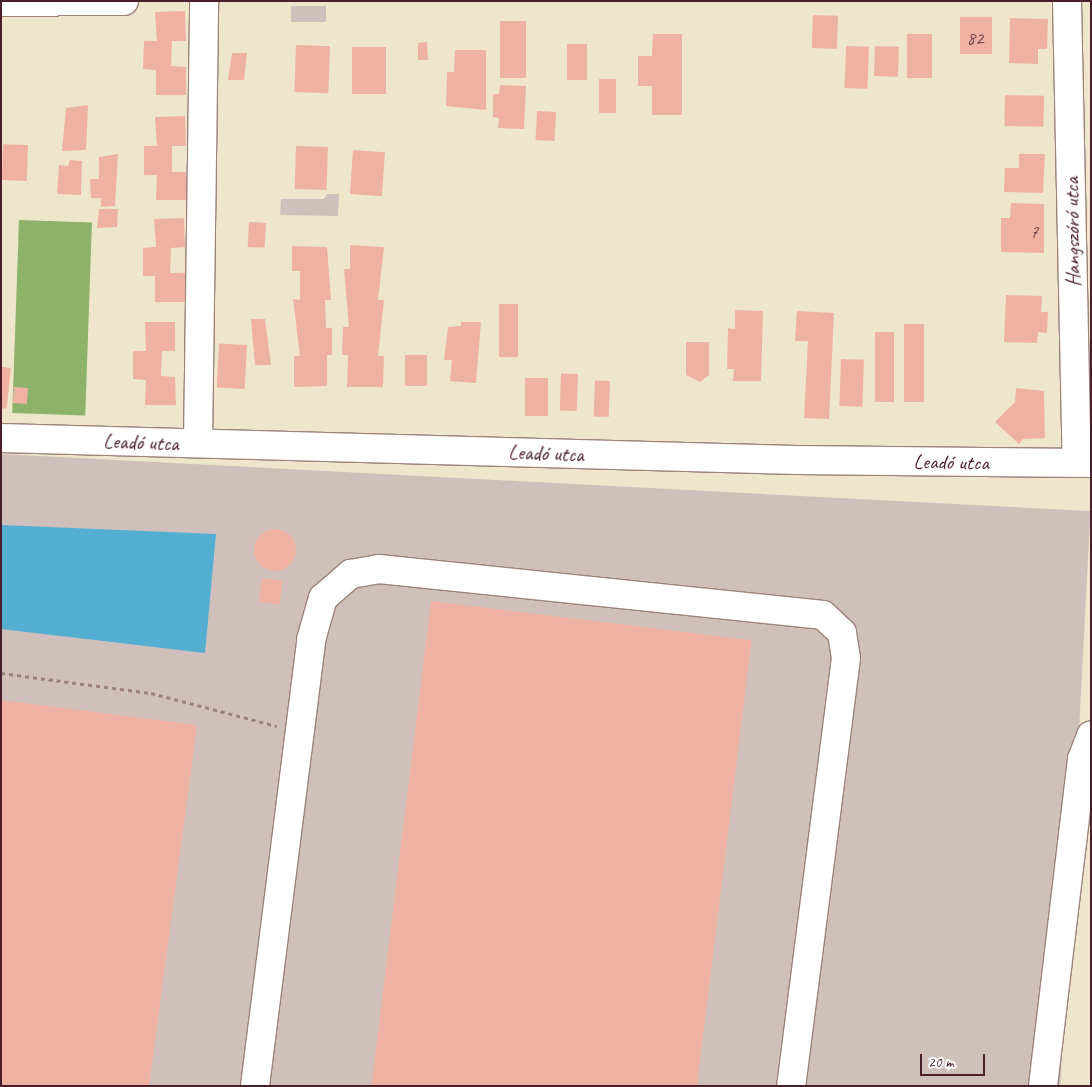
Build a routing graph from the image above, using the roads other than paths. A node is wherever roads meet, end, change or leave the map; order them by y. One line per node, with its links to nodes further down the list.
1 (124, 1): 4 (street)
2 (204, 1): 6 (street)
3 (1068, 1): 7 (street, Hangszóró utca)
4 (1, 2)
5 (1, 438): 6 (street, Leadó utca)
6 (198, 443): 7 (street, Leadó utca)
7 (1084, 463)
8 (1091, 736): 11 (street)
9 (255, 1086): 10 (street)
10 (791, 1086)
11 (1042, 1086)

